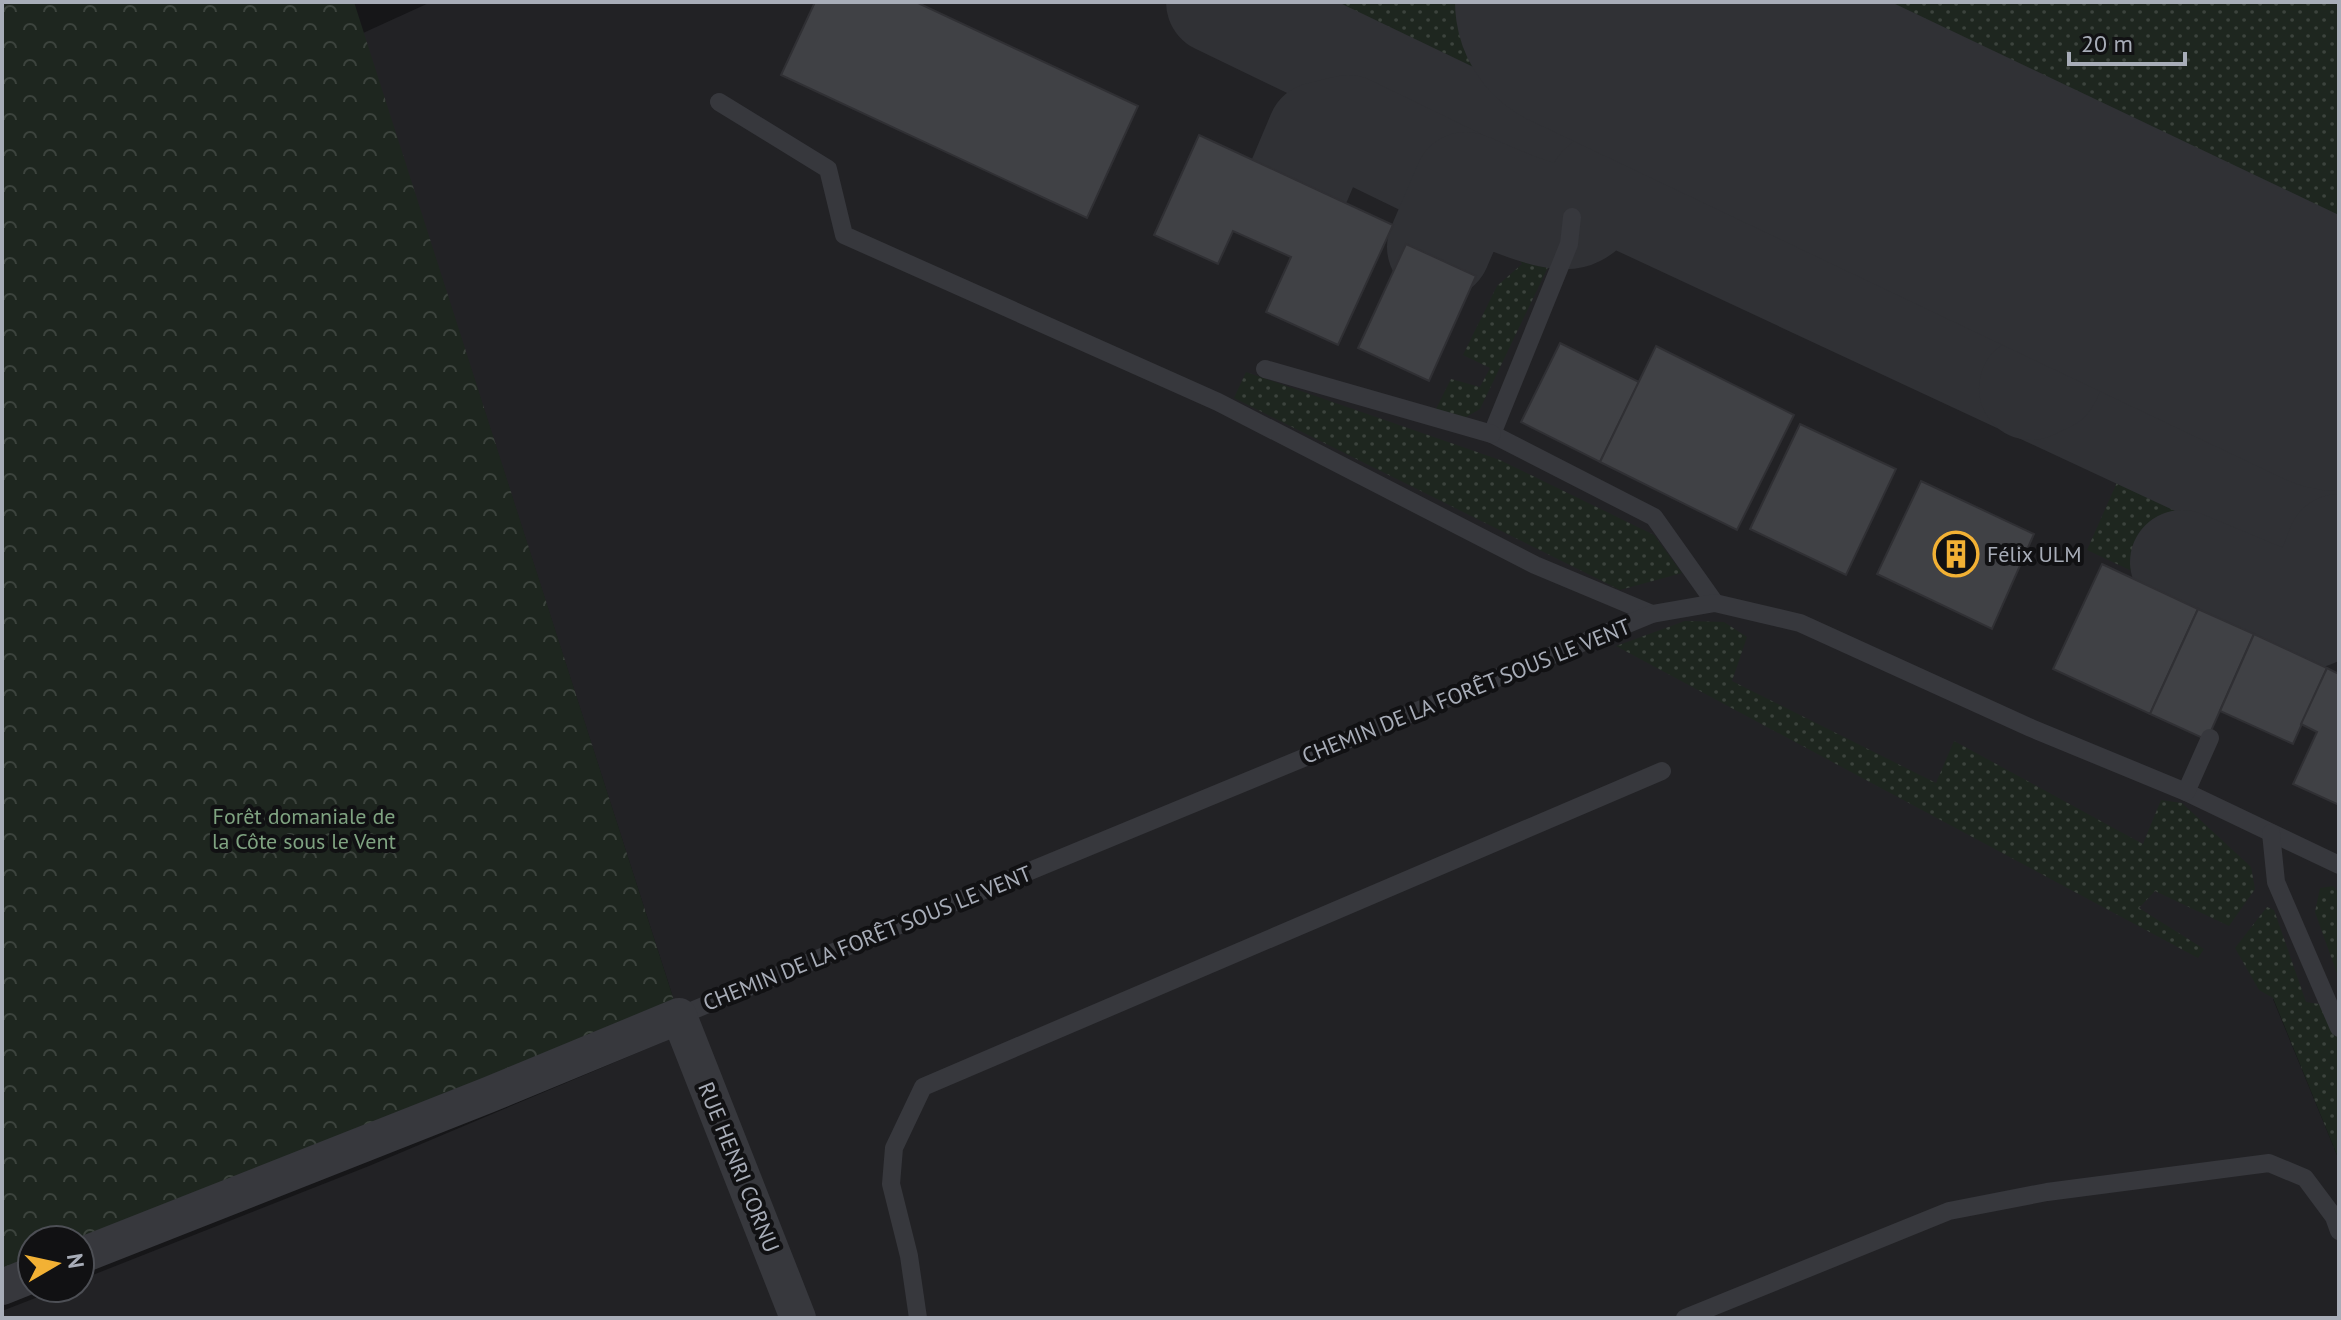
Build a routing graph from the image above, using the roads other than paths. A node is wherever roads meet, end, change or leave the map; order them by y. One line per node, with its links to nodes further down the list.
1 (719, 102): 6 (lane)
2 (1572, 217): 4 (lane)
3 (1265, 369): 4 (lane)
4 (1492, 434): 5 (lane)
5 (1715, 603): 6 (lane, CHEMIN DE LA FORÊT SOUS LE VENT); 9 (lane)
6 (1652, 614): 12 (lane, CHEMIN DE LA FORÊT SOUS LE VENT)
7 (2210, 738): 9 (lane)
8 (1662, 771): 17 (lane)
9 (2186, 792): 10 (lane)
10 (2271, 833): 11 (lane); 13 (lane)
11 (2339, 865)
12 (679, 1016): 15 (street, CHEMIN DE LA FORÊT SOUS LE VENT); 16 (street, RUE HENRI CORNU)
13 (2339, 1028)
14 (2339, 1231): 18 (lane)
15 (96, 1250)
16 (798, 1318)
17 (918, 1318)
18 (1685, 1318)

